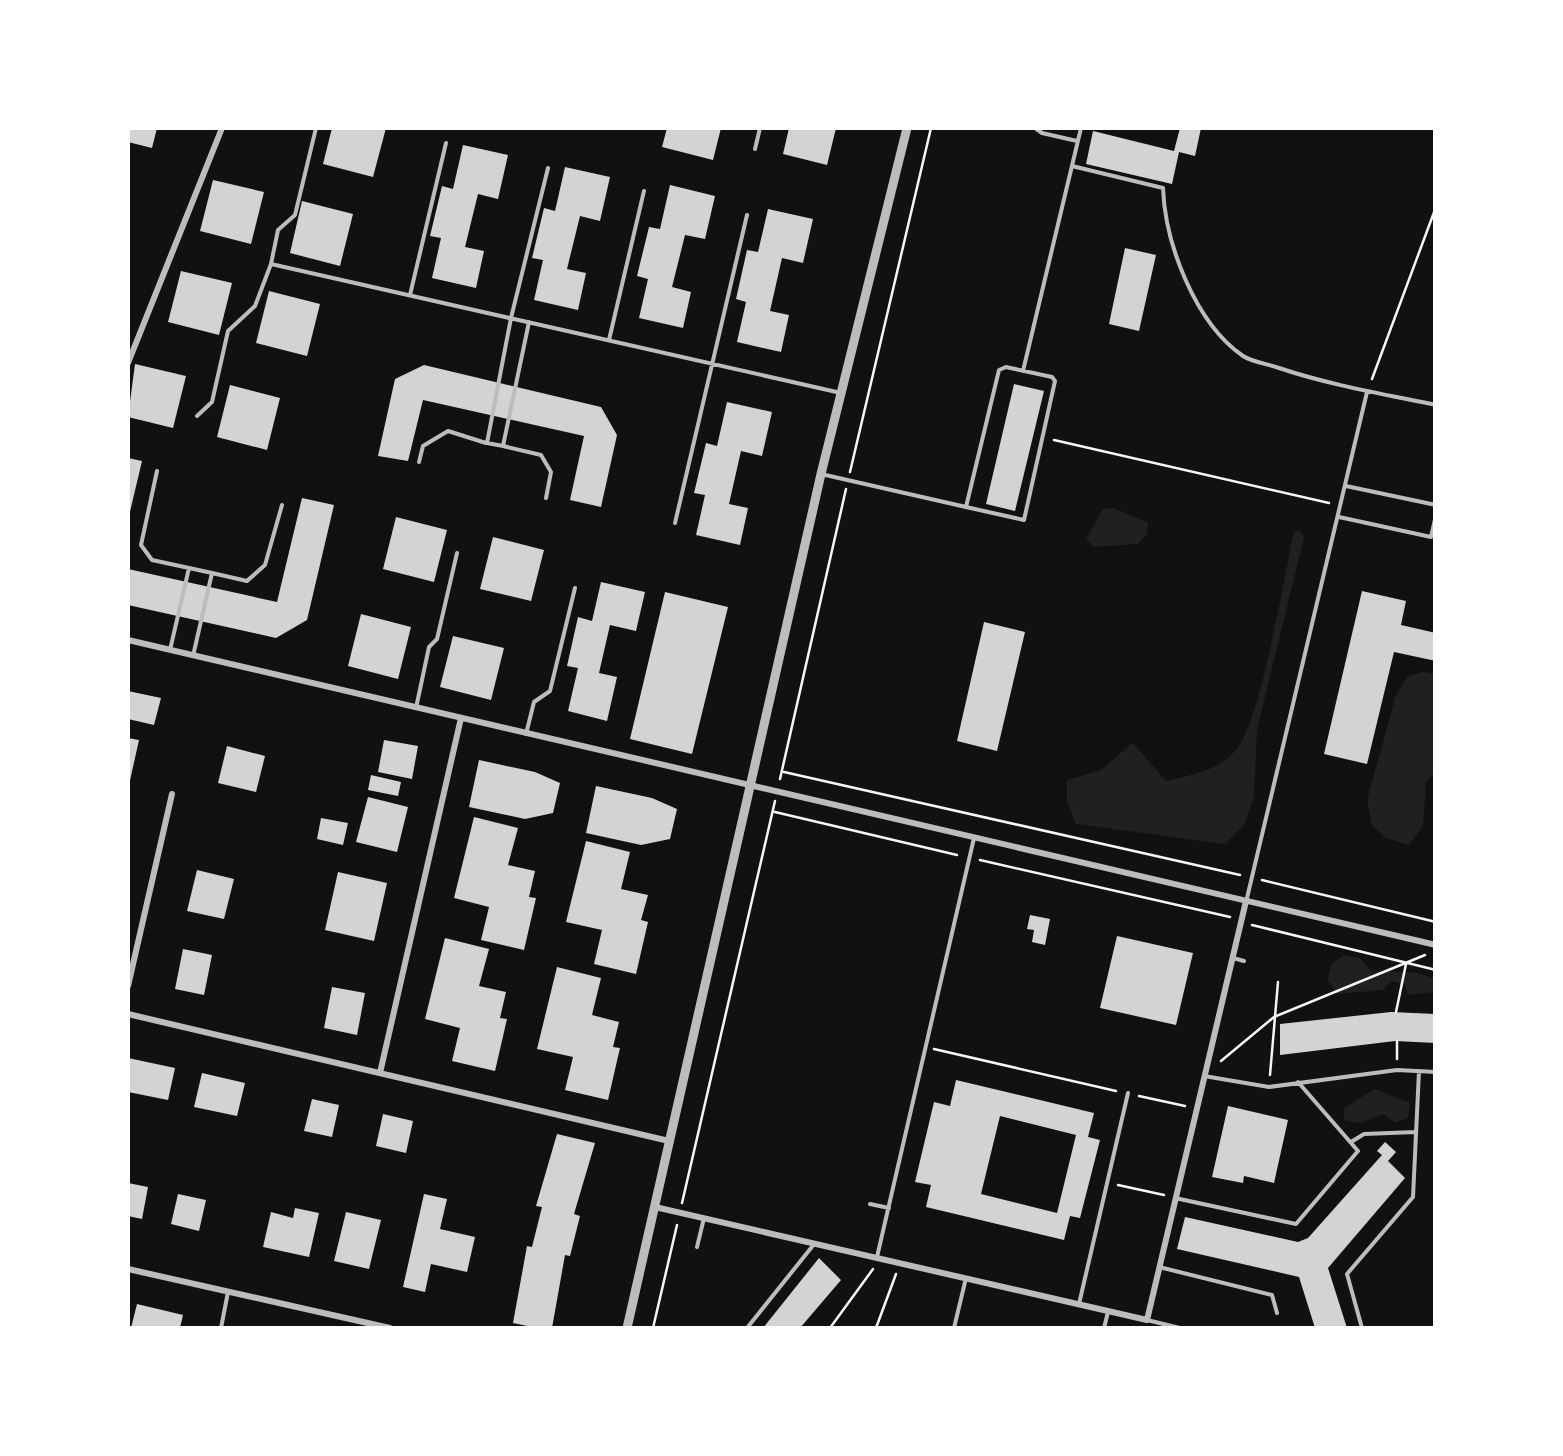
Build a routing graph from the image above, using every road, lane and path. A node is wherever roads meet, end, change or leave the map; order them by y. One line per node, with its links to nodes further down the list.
1 (222, 128): 21 (street)
2 (316, 128): 16 (lane)
3 (760, 128): 10 (lane)
4 (907, 128): 24 (street)
5 (931, 128): 34 (path)
6 (1035, 128): 8 (lane)
7 (1081, 128): 8 (lane)
8 (1078, 141): 11 (lane)
9 (446, 142): 17 (lane)
10 (755, 149)
11 (1072, 166): 23 (lane); 25 (lane)
12 (548, 168): 18 (lane)
13 (644, 191): 20 (lane)
14 (1436, 207): 25 (path)
15 (747, 215): 22 (lane)
16 (271, 264): 17 (lane); 27 (lane)
17 (410, 295): 18 (lane)
18 (511, 318): 19 (lane); 29 (lane)
19 (529, 322): 20 (lane); 30 (lane)
20 (609, 340): 22 (lane)
21 (128, 364)
22 (712, 364): 24 (lane); 43 (lane)
23 (1022, 370): 28 (lane); 39 (lane)
24 (842, 392): 33 (street)
25 (1367, 392): 26 (lane); 35 (lane)
26 (1436, 404)
27 (196, 416)
28 (1042, 437): 39 (lane); 40 (path)
29 (487, 443): 30 (lane); 31 (lane)
30 (503, 446): 36 (lane)
31 (419, 462)
32 (157, 471): 45 (lane)
33 (821, 474): 34 (lane); 55 (street)
34 (849, 480): 39 (lane); 54 (path)
35 (1346, 486): 38 (lane); 40 (lane)
36 (546, 498)
37 (282, 505): 46 (lane)
38 (1436, 505)
39 (966, 506)
40 (1342, 506): 42 (lane)
41 (1436, 515): 42 (lane)
42 (1340, 517): 61 (lane)
43 (675, 523)
44 (458, 553): 51 (lane)
45 (189, 568): 46 (lane); 49 (lane)
46 (212, 573): 50 (lane)
47 (575, 588): 53 (lane)
48 (128, 640): 49 (street)
49 (170, 650): 50 (street)
50 (193, 656): 51 (street)
51 (416, 708): 52 (street)
52 (461, 718): 53 (street); 80 (street)
53 (526, 734): 55 (street)
54 (782, 772): 56 (path); 61 (path)
55 (749, 786): 56 (street); 87 (street)
56 (777, 792): 58 (path); 59 (street)
57 (172, 794): 71 (street)
58 (773, 812): 60 (path); 94 (path)
59 (974, 838): 60 (lane); 62 (street)
60 (969, 857): 63 (path); 76 (lane)
61 (1251, 878): 62 (lane); 64 (path)
62 (1246, 900): 63 (street); 65 (street)
63 (1241, 921): 66 (street); 68 (path)
64 (1436, 922)
65 (1436, 948): 68 (path)
66 (1232, 958): 67 (lane); 81 (street)
67 (1244, 961)
68 (1406, 963): 69 (path); 72 (path); 74 (path)
69 (1436, 970)
70 (1278, 982): 74 (path)
71 (128, 986)
72 (1396, 1012)
73 (128, 1014): 80 (street)
74 (1274, 1018): 81 (path); 83 (path)
75 (1397, 1041): 77 (path)
76 (926, 1047): 84 (path); 93 (lane)
77 (1398, 1070): 78 (lane); 82 (lane)
78 (1419, 1071): 79 (lane); 86 (lane)
79 (1436, 1072)
80 (380, 1073): 87 (street)
81 (1204, 1076): 83 (lane); 85 (street)
82 (1298, 1082): 83 (lane); 88 (lane)
83 (1269, 1086)
84 (1128, 1093): 85 (path); 89 (lane)
85 (1196, 1109): 90 (street)
86 (1416, 1132): 88 (lane); 118 (lane)
87 (670, 1141): 92 (street)
88 (1351, 1142): 90 (lane)
89 (1107, 1182): 90 (path); 104 (lane)
90 (1175, 1198): 100 (street)
91 (870, 1204): 93 (lane)
92 (655, 1207): 94 (street); 110 (street)
93 (889, 1208): 98 (lane)
94 (680, 1212): 95 (street); 111 (path)
95 (704, 1218): 96 (street); 97 (lane)
96 (815, 1243): 98 (street); 112 (lane)
97 (697, 1247)
98 (877, 1258): 99 (street); 113 (path)
99 (900, 1263): 102 (street); 114 (path)
100 (1160, 1268): 106 (lane); 107 (street)
101 (128, 1269): 103 (street)
102 (966, 1278): 104 (street); 115 (lane)
103 (228, 1292): 108 (lane); 109 (street)
104 (1079, 1304): 105 (street)
105 (1108, 1312): 107 (street); 116 (lane)
106 (1277, 1313)
107 (1147, 1320): 117 (lane)
108 (221, 1328)
109 (390, 1328)
110 (628, 1328)
111 (653, 1328)
112 (747, 1328)
113 (830, 1328)
114 (876, 1328)
115 (954, 1328)
116 (1104, 1328)
117 (1180, 1328)
118 (1362, 1328)

